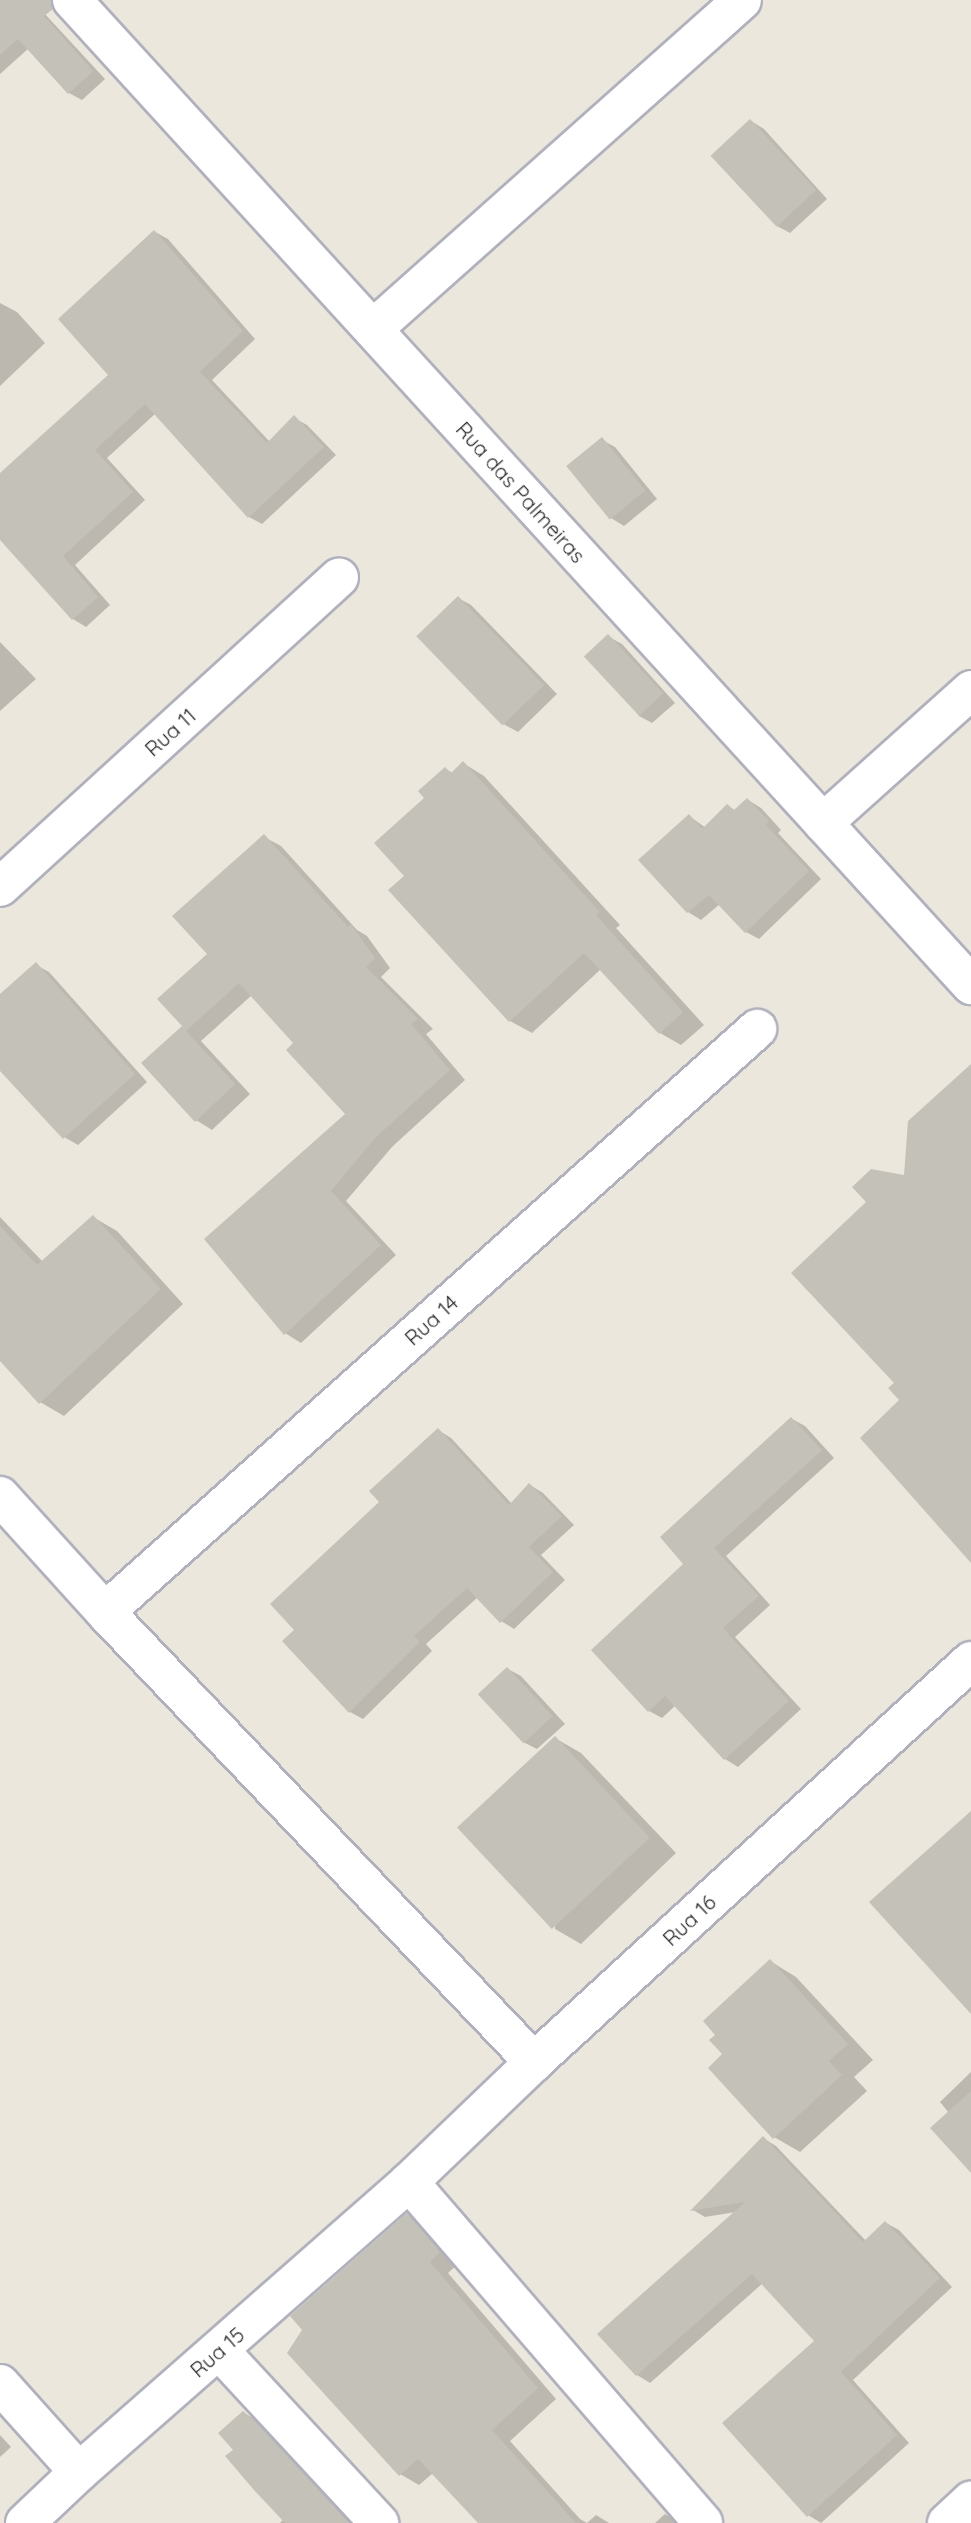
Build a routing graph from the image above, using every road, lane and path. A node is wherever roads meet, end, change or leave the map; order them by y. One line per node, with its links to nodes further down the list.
1 (72, 0): 3 (street, Rua das Palmeiras)
2 (742, 0): 3 (street)
3 (373, 329): 6 (street, Rua das Palmeiras)
4 (339, 577): 7 (street, Rua 11)
5 (971, 691): 6 (street)
6 (823, 823): 8 (street, Rua das Palmeiras)
7 (0, 887)
8 (971, 985)
9 (757, 1029): 11 (street, Rua 14)
10 (0, 1496): 11 (street)
11 (105, 1612): 13 (street)
12 (971, 1661): 13 (street, Rua 16)
13 (534, 2062): 14 (street, Rua 16)
14 (410, 2182): 15 (street, Rua 15); 21 (street)
15 (219, 2350): 17 (street, Rua 15); 20 (street)
16 (0, 2384): 17 (street)
17 (79, 2472): 19 (street, Rua 15)
18 (971, 2501): 22 (street)
19 (25, 2523)
20 (379, 2523)
21 (703, 2523)
22 (947, 2523)

